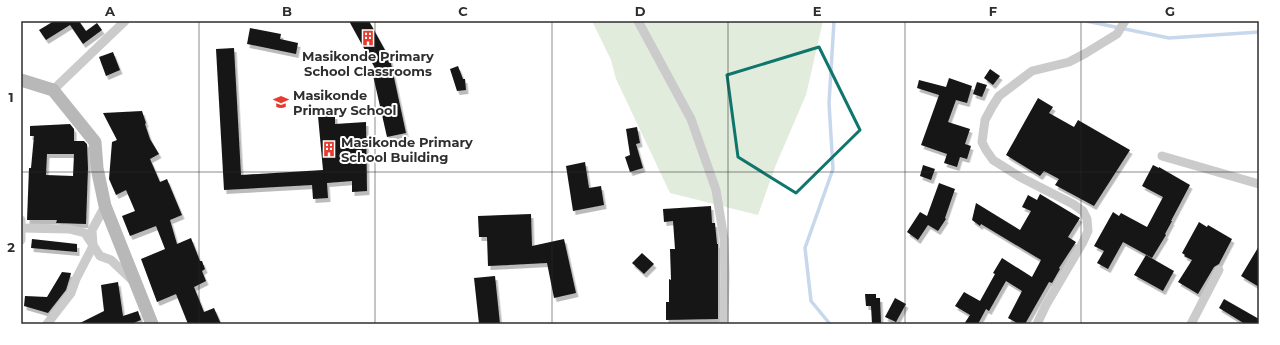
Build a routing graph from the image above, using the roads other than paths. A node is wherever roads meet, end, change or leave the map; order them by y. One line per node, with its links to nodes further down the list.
1 (638, 21): 16 (street)
2 (1125, 21): 17 (street)
3 (123, 22): 5 (street)
4 (21, 80): 5 (main road)
5 (53, 90): 8 (main road)
6 (1162, 156): 7 (street)
7 (1259, 184)
8 (105, 206): 11 (street); 13 (main road)
9 (21, 226): 10 (street); 11 (street)
10 (21, 240)
11 (93, 246): 13 (street); 14 (street)
12 (1219, 270): 18 (street)
13 (139, 288): 15 (main road)
14 (47, 324)
15 (152, 324)
16 (724, 324)
17 (1037, 324)
18 (1191, 324)

